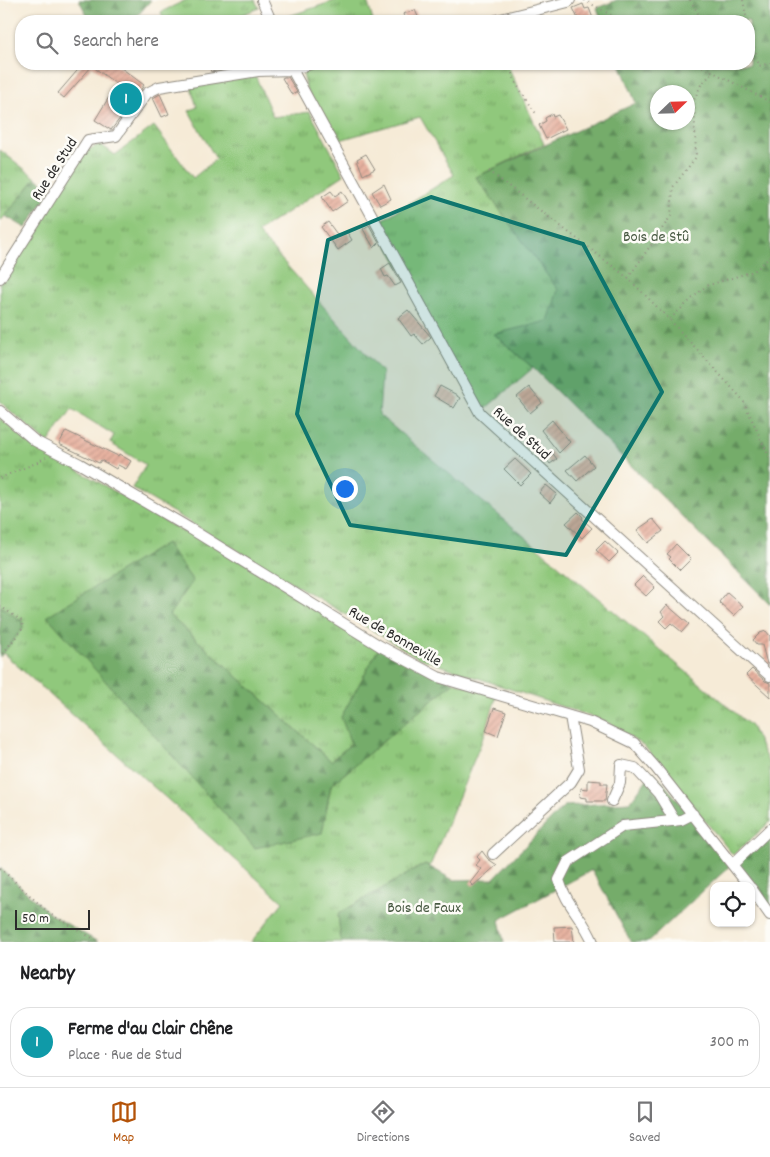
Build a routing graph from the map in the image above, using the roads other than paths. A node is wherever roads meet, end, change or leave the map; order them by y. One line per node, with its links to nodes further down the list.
1 (262, 0): 3 (street)
2 (570, 0): 4 (street)
3 (268, 15)
4 (517, 15)
5 (266, 70): 7 (street, Rue de Stud)
6 (292, 70): 9 (street, Rue de Stud)
7 (0, 278)
8 (0, 411): 10 (street, Rue de Bonneville)
9 (770, 676)
10 (570, 716): 12 (street, Rue de Bonneville); 15 (street)
11 (612, 801): 13 (street)
12 (693, 814): 13 (street); 16 (street, Rue de Bonneville)
13 (675, 821): 20 (street)
14 (770, 829): 16 (street)
15 (493, 854)
16 (733, 864): 17 (street, Rue de Bonneville)
17 (746, 882)
18 (755, 894): 19 (street, Rue de Bonneville)
19 (770, 915)
20 (592, 942)

